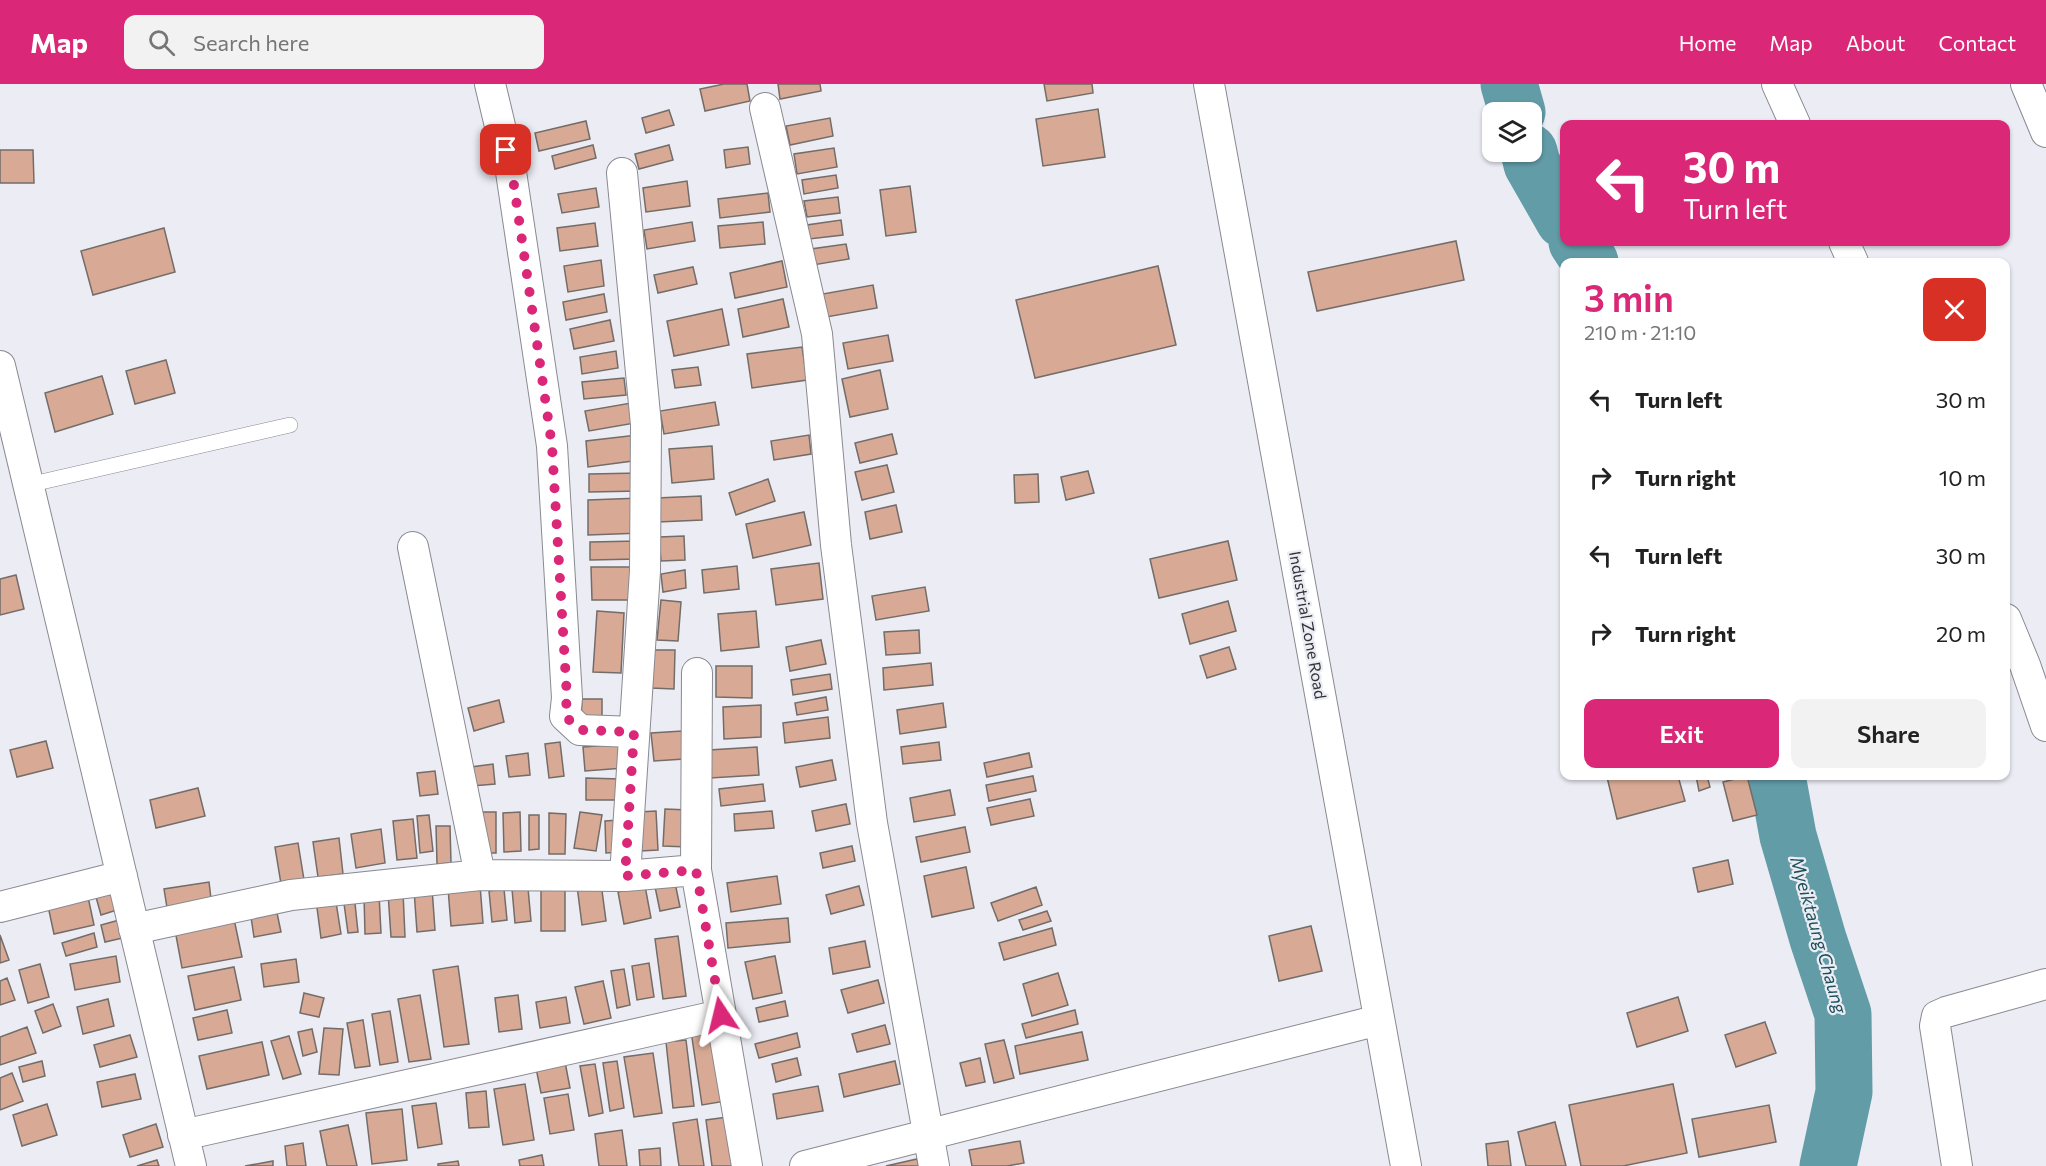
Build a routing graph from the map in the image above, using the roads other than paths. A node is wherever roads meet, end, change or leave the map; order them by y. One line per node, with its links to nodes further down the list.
1 (490, 84): 17 (street)
2 (1209, 84): 26 (street, Industrial Zone Road)
3 (1777, 84): 6 (street)
4 (2026, 84): 7 (street)
5 (765, 108): 27 (street)
6 (1792, 120)
7 (2046, 132)
8 (622, 173): 17 (street)
9 (0, 366): 11 (street)
10 (290, 424): 11 (lane)
11 (28, 485): 20 (street)
12 (413, 547): 19 (street)
13 (2010, 625): 14 (street)
14 (2036, 661): 16 (street)
15 (697, 673): 18 (street)
16 (2046, 726)
17 (634, 732): 21 (street)
18 (696, 870): 21 (street); 25 (street)
19 (480, 875): 21 (street); 23 (street)
20 (122, 876): 22 (street); 23 (street)
21 (625, 876)
22 (0, 907)
23 (134, 929): 28 (street)
24 (2046, 984): 34 (street)
25 (721, 1015): 28 (street); 30 (street)
26 (1379, 1020): 27 (street); 33 (street, Industrial Zone Road)
27 (928, 1134): 31 (street); 32 (street)
28 (183, 1135): 29 (street)
29 (191, 1166)
30 (747, 1166)
31 (805, 1166)
32 (934, 1166)
33 (1406, 1166)
34 (1956, 1166)

